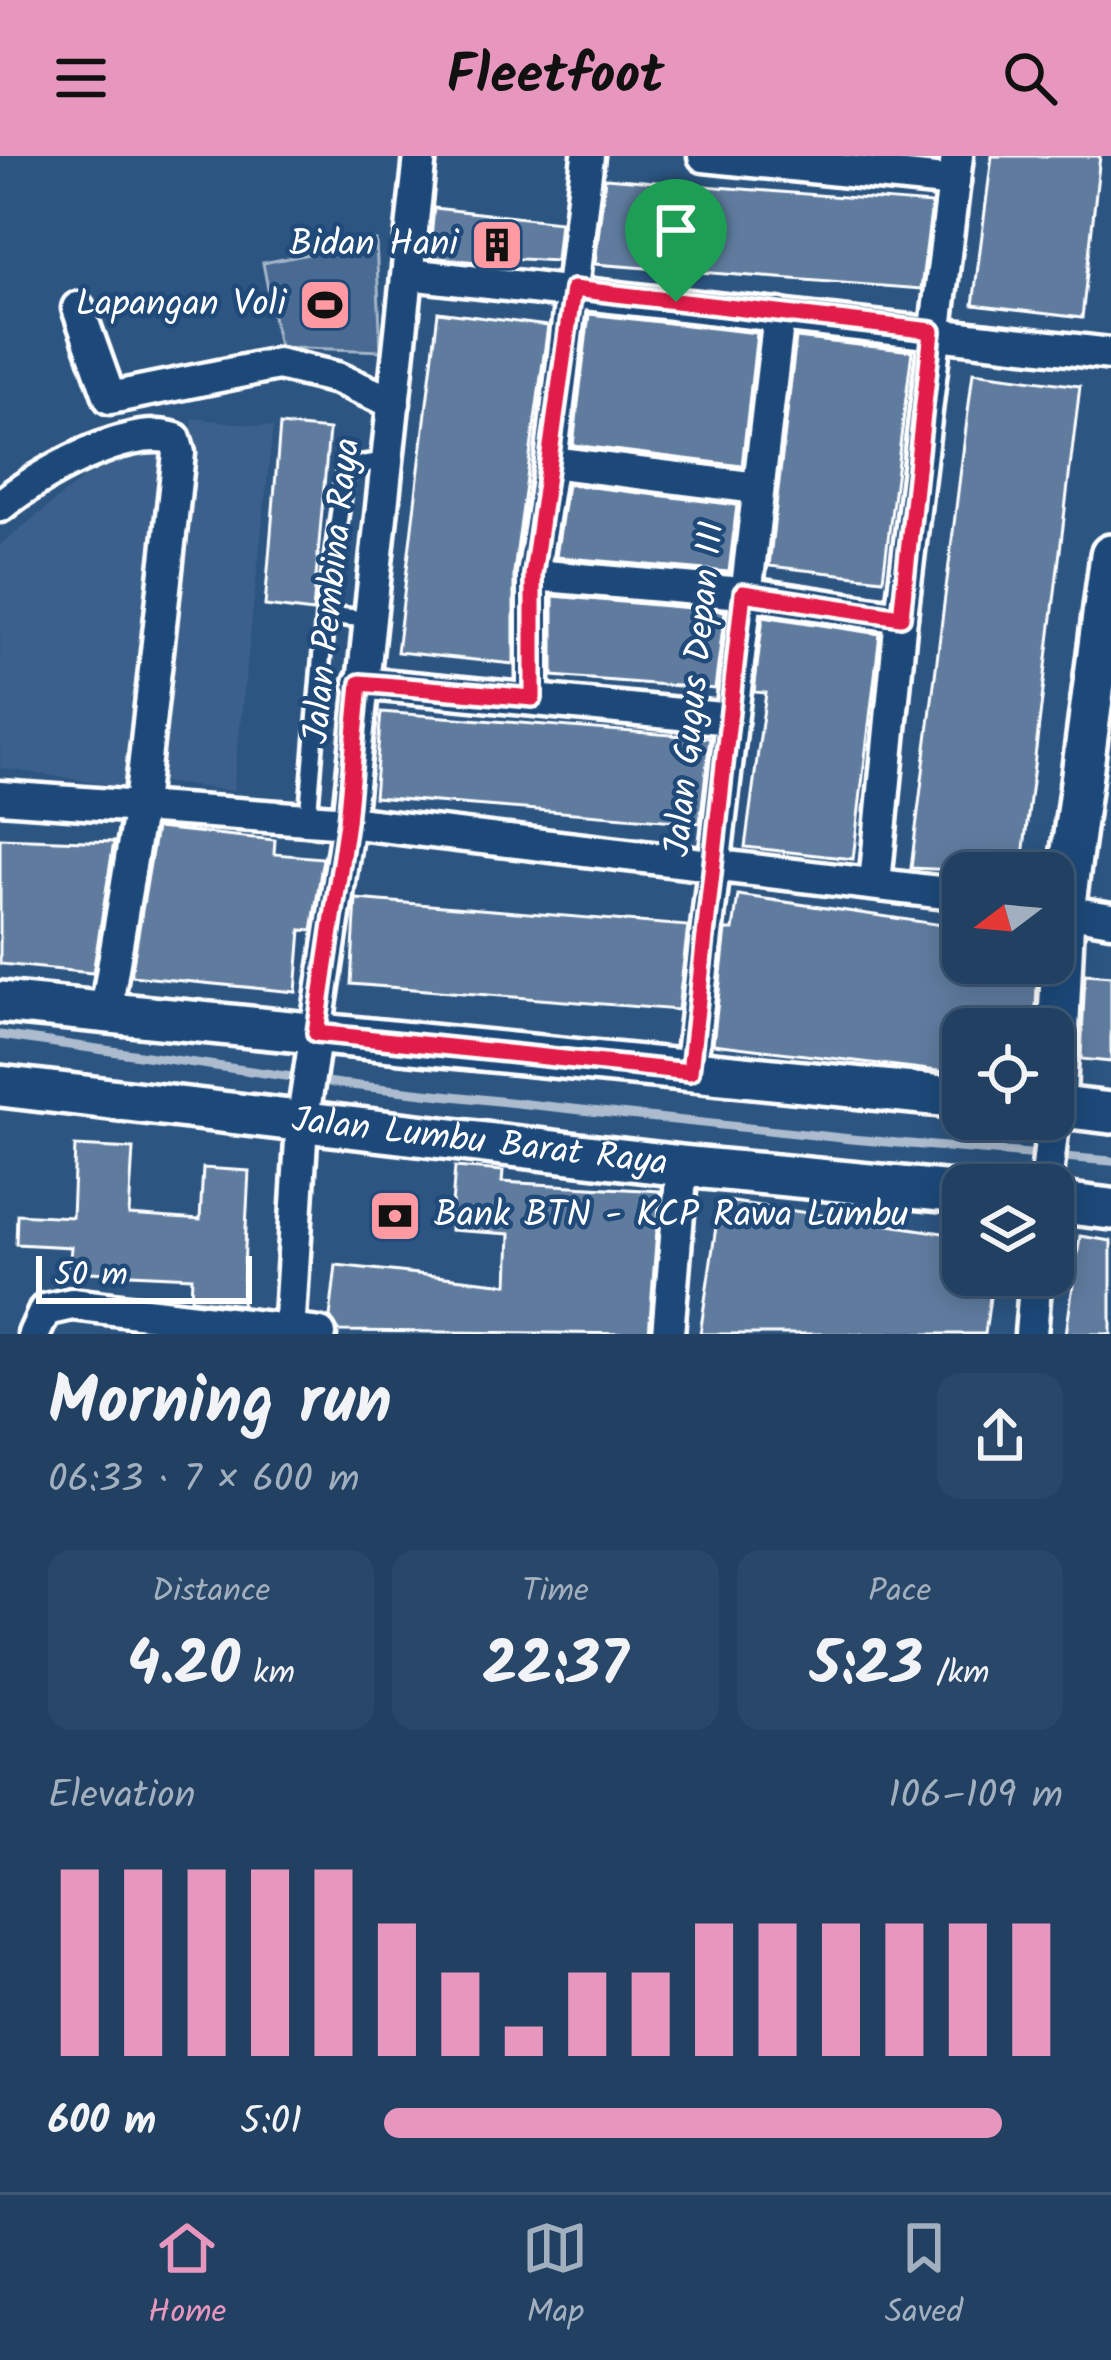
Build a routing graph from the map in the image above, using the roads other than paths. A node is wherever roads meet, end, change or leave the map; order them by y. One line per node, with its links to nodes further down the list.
1 (421, 156): 5 (street, Jalan Pembina Raya)
2 (588, 156): 6 (street)
3 (704, 156): 4 (street)
4 (956, 169): 9 (street)
5 (409, 274): 6 (street); 11 (street, Jalan Pembina Raya)
6 (573, 289): 8 (street); 13 (street)
7 (78, 308): 11 (street)
8 (779, 315): 9 (street); 14 (street, Jalan Gugus Depan III)
9 (932, 331): 10 (street); 20 (street)
10 (1111, 354)
11 (394, 403): 12 (street, Jalan Pembina Raya)
12 (386, 461): 19 (lane); 21 (street, Jalan Pembina Raya)
13 (551, 462): 14 (street); 17 (street)
14 (757, 488): 18 (street, Jalan Gugus Depan III)
15 (0, 506): 26 (street)
16 (1111, 555): 29 (street)
17 (533, 575): 18 (street); 23 (street)
18 (743, 593): 20 (street); 24 (street, Jalan Gugus Depan III)
19 (325, 615): 21 (lane); 27 (lane)
20 (893, 615): 31 (street)
21 (367, 619): 22 (street, Jalan Pembina Raya)
22 (360, 683): 23 (street); 28 (street, Jalan Pembina Raya)
23 (533, 698): 24 (street)
24 (730, 719): 30 (street, Jalan Gugus Depan III)
25 (0, 797): 26 (street)
26 (140, 805): 27 (street); 36 (street)
27 (308, 818): 28 (street)
28 (347, 822): 30 (street); 37 (street, Jalan Pembina Raya)
29 (1067, 852)
30 (716, 864): 31 (street); 38 (street, Jalan Gugus Depan III)
31 (875, 883): 32 (street)
32 (942, 893)
33 (1074, 913): 34 (street)
34 (1111, 919)
35 (0, 1002): 36 (street)
36 (106, 1012): 37 (street)
37 (316, 1037): 38 (street); 43 (street, Jalan Pembina Raya)
38 (690, 1072): 40 (street)
39 (0, 1086): 43 (street, Jalan Lumbu Barat Raya)
40 (942, 1096)
41 (1111, 1113): 42 (street)
42 (1074, 1114)
43 (303, 1118): 44 (street, Jalan Lumbu Barat Raya); 50 (street, Jalan Pembina Raya)
44 (682, 1166): 45 (street, Jalan Lumbu Barat Raya); 51 (street)
45 (942, 1191)
46 (1074, 1198): 47 (street)
47 (1111, 1209)
48 (1034, 1296): 52 (street)
49 (35, 1331): 50 (street)
50 (299, 1333)
51 (668, 1334)
52 (1031, 1334)

